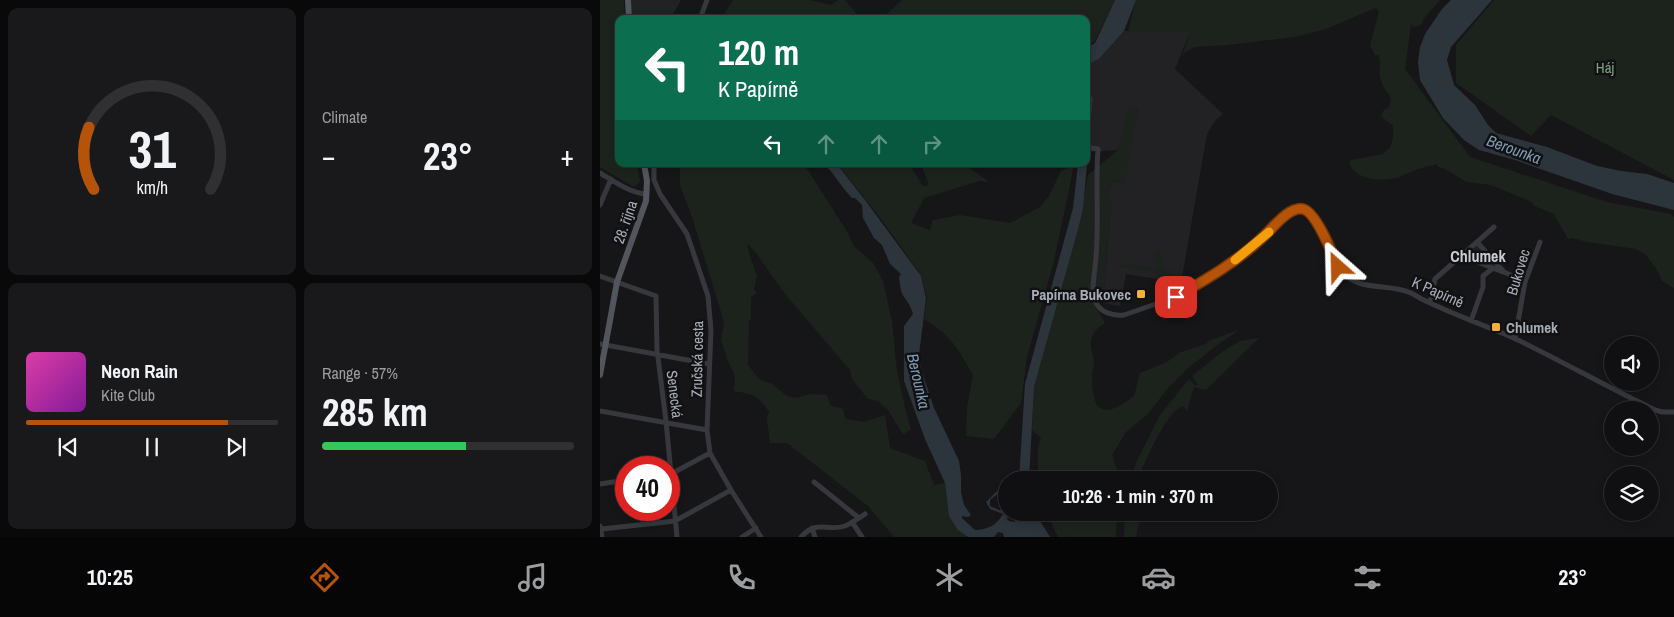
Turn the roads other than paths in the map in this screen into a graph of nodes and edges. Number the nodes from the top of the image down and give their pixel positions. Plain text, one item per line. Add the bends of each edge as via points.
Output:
1 (628, 0) edge
2 (708, 0) edge
3 (629, 15) edge
4 (702, 15) edge
5 (1090, 147) edge
6 (645, 167) edge
7 (653, 167) edge
8 (600, 173) edge
9 (610, 180) junction
10 (650, 181) junction
11 (647, 194) junction
12 (600, 205) edge
13 (1494, 227) dead end
14 (1477, 242) junction
15 (1540, 242) dead end
16 (1462, 256) junction
17 (1492, 269) junction
18 (1504, 272) junction
19 (600, 276) edge
20 (617, 282) junction
21 (1525, 282) junction
22 (1430, 303) junction
23 (1472, 321) junction
24 (1515, 339) junction
25 (602, 345) edge
26 (657, 356) junction
27 (709, 364) junction
28 (600, 375) edge
29 (600, 411) edge
30 (1674, 412) edge
31 (666, 421) junction
32 (707, 430) junction
33 (710, 453) junction
34 (669, 456) edge
35 (680, 470) edge
36 (615, 482) edge
37 (814, 482) dead end
38 (600, 484) edge
39 (731, 490) junction
40 (865, 514) dead end
41 (680, 517) edge
42 (859, 518) junction
43 (666, 521) edge
44 (675, 521) edge
45 (852, 522) junction
46 (601, 528) edge
47 (756, 528) junction
48 (812, 528) junction
49 (602, 537) edge
50 (677, 537) edge
51 (742, 537) edge
52 (762, 537) edge
53 (801, 537) edge
54 (815, 537) edge
55 (862, 537) edge

1 - 3 main road
2 - 4 street
5 - 22 street, K Papírně via 1098,149 1098,222 1093,291 1098,307 1106,313 1124,316 1176,297 1221,271 1253,247 1290,212 1300,209 1310,213 1338,267 1349,278 1360,284 1399,288
6 - 10 main road, 28. října
7 - 10 street, Zručská cesta
8 - 9 street
9 - 11 street via 632,191
9 - 12 street
10 - 11 main road, 28. října
10 - 27 street, Zručská cesta via 687,234 705,284 710,312
11 - 20 main road, 28. října
13 - 14 street
14 - 16 street
14 - 18 street
15 - 21 street, Bukovec
16 - 17 street
16 - 22 street via 1435,279
17 - 18 street
17 - 23 street via 1483,276 1483,287
18 - 21 street
19 - 20 street
20 - 25 main road, 28. října
20 - 26 street, Senecká via 656,296
21 - 24 street, Bukovec
22 - 23 street, K Papírně
23 - 24 street, K Papírně
24 - 30 street, K Papírně via 1655,410
25 - 26 street
25 - 28 main road, 28. října
26 - 27 street
26 - 31 street, Senecká
27 - 32 street, Zručská cesta
29 - 31 street
31 - 32 street
31 - 34 street, Senecká
32 - 33 street, Zručská cesta
33 - 35 street
33 - 39 street, Zručská cesta
36 - 38 street
37 - 42 street
39 - 41 street
39 - 47 street, Zručská cesta
40 - 42 street
42 - 45 street
43 - 46 street
44 - 50 street, Senecká
45 - 48 street via 844,526
45 - 55 street
46 - 49 street
47 - 51 street
47 - 52 street, Zručská cesta
48 - 53 street
48 - 54 street

